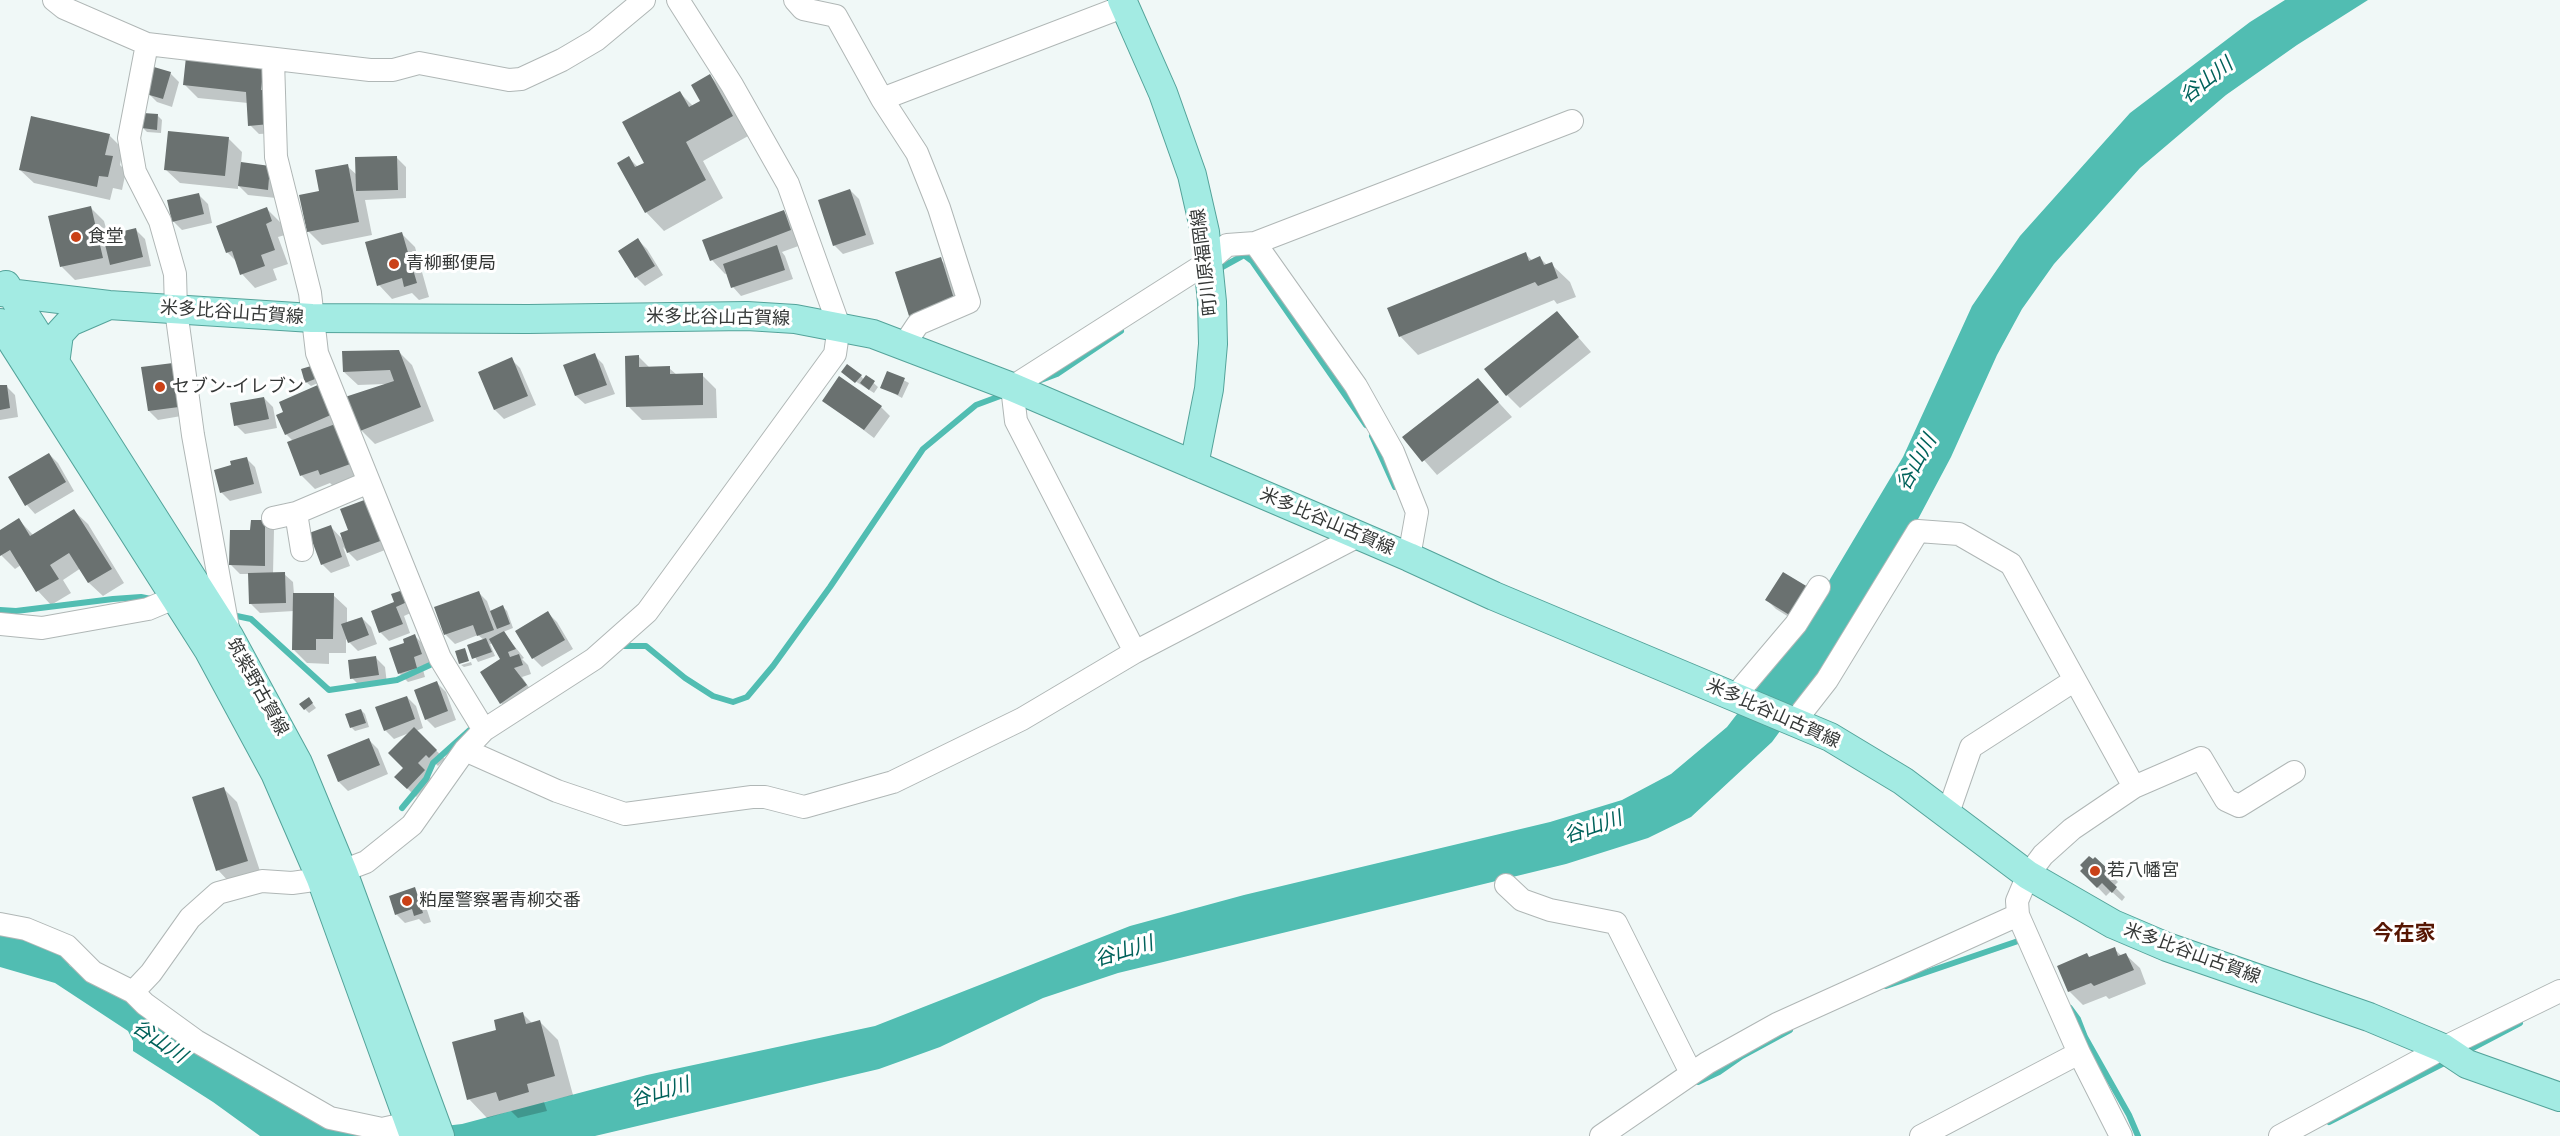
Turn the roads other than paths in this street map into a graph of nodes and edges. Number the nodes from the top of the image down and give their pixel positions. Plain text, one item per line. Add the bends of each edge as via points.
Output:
1 (54, 0) edge
2 (644, 0) edge
3 (678, 0) edge
4 (795, 0) edge
5 (1124, 3) edge
6 (147, 44) junction
7 (273, 60) junction
8 (882, 99) junction
9 (1572, 121) dead end
10 (1255, 243) junction
11 (1208, 262) junction
12 (4, 287) edge
13 (109, 305) junction
14 (176, 310) junction
15 (312, 318) junction
16 (0, 323) edge
17 (839, 326) junction
18 (904, 345) junction
19 (55, 364) junction
20 (1012, 387) junction
21 (1194, 465) junction
22 (369, 482) junction
23 (296, 513) junction
24 (273, 518) dead end
25 (1358, 536) junction
26 (302, 550) dead end
27 (1409, 557) junction
28 (1819, 587) dead end
29 (174, 598) junction
30 (0, 624) edge
31 (229, 636) junction
32 (1135, 652) junction
33 (2075, 680) junction
34 (1735, 696) junction
35 (1793, 721) junction
36 (484, 730) junction
37 (465, 750) junction
38 (2294, 772) dead end
39 (2134, 787) junction
40 (1948, 813) junction
41 (332, 875) junction
42 (2028, 875) junction
43 (1506, 885) dead end
44 (2018, 915) junction
45 (0, 924) edge
46 (2560, 991) edge
47 (133, 992) junction
48 (2443, 1048) junction
49 (2079, 1053) junction
50 (1691, 1073) junction
51 (2560, 1097) edge
52 (422, 1130) edge
53 (1601, 1136) edge
54 (1921, 1136) edge
55 (2121, 1136) edge
56 (2280, 1136) edge

1 - 6 street
2 - 7 street via 596,40 521,80 419,63 393,70 370,70
3 - 17 street via 788,183
4 - 8 street via 803,9 836,16
5 - 8 street
5 - 11 main road, 町川原福岡線 via 1163,93 1192,175
6 - 7 street
6 - 14 street via 129,138 135,172 160,221 175,274
7 - 15 street via 276,157 310,293
8 - 18 street via 917,153 969,302 918,324
9 - 10 street
10 - 11 street via 1227,245
10 - 27 street via 1356,386 1393,452 1417,512
11 - 20 street
11 - 21 main road, 町川原福岡線 via 1213,344
12 - 13 main road, 米多比谷山古賀線
12 - 19 main road, 筑紫野古賀線
13 - 14 main road, 米多比谷山古賀線
13 - 19 main road via 70,322 59,334
14 - 15 main road, 米多比谷山古賀線
14 - 31 street via 193,435
15 - 17 main road, 米多比谷山古賀線 via 747,315
15 - 22 street via 317,353
16 - 29 main road, 筑紫野古賀線
17 - 18 main road, 米多比谷山古賀線
17 - 36 street via 835,354 647,612 594,659
18 - 20 main road, 米多比谷山古賀線
19 - 31 main road, 筑紫野古賀線
20 - 21 main road, 米多比谷山古賀線
20 - 32 street via 1016,421
21 - 25 main road, 米多比谷山古賀線
22 - 23 street
22 - 36 street via 440,658
23 - 24 street
23 - 26 street
25 - 27 main road, 米多比谷山古賀線
25 - 32 street
27 - 34 main road, 米多比谷山古賀線
28 - 34 street via 1796,624
29 - 30 street via 148,609 42,628
29 - 41 main road, 筑紫野古賀線 via 241,707
31 - 41 main road, 筑紫野古賀線 via 298,763
32 - 37 street via 1022,719 893,782 804,807 765,797 625,814 557,791
33 - 35 street via 2012,564 1959,534 1918,531 1827,680
33 - 39 street
33 - 40 street via 1971,747
34 - 35 main road, 米多比谷山古賀線
35 - 40 main road, 米多比谷山古賀線 via 1849,748
36 - 37 street
37 - 41 street via 411,825 366,862
38 - 39 street via 2238,806 2226,800 2201,758
39 - 42 street via 2072,829
40 - 42 main road, 米多比谷山古賀線
41 - 47 street via 292,883 262,880 218,893 190,918
41 - 52 main road, 筑紫野古賀線
42 - 44 street via 2017,901
42 - 48 main road, 米多比谷山古賀線 via 2113,924 2167,947 2369,1017
43 - 50 street via 1522,900 1540,907 1616,923
44 - 49 street
44 - 50 street via 1777,1024
45 - 47 street via 26,929 67,946 93,972
46 - 48 street
47 - 52 street via 196,1041 330,1118 382,1129
48 - 51 main road, 米多比谷山古賀線 via 2468,1064
48 - 56 street
49 - 54 street
49 - 55 street
50 - 53 street

